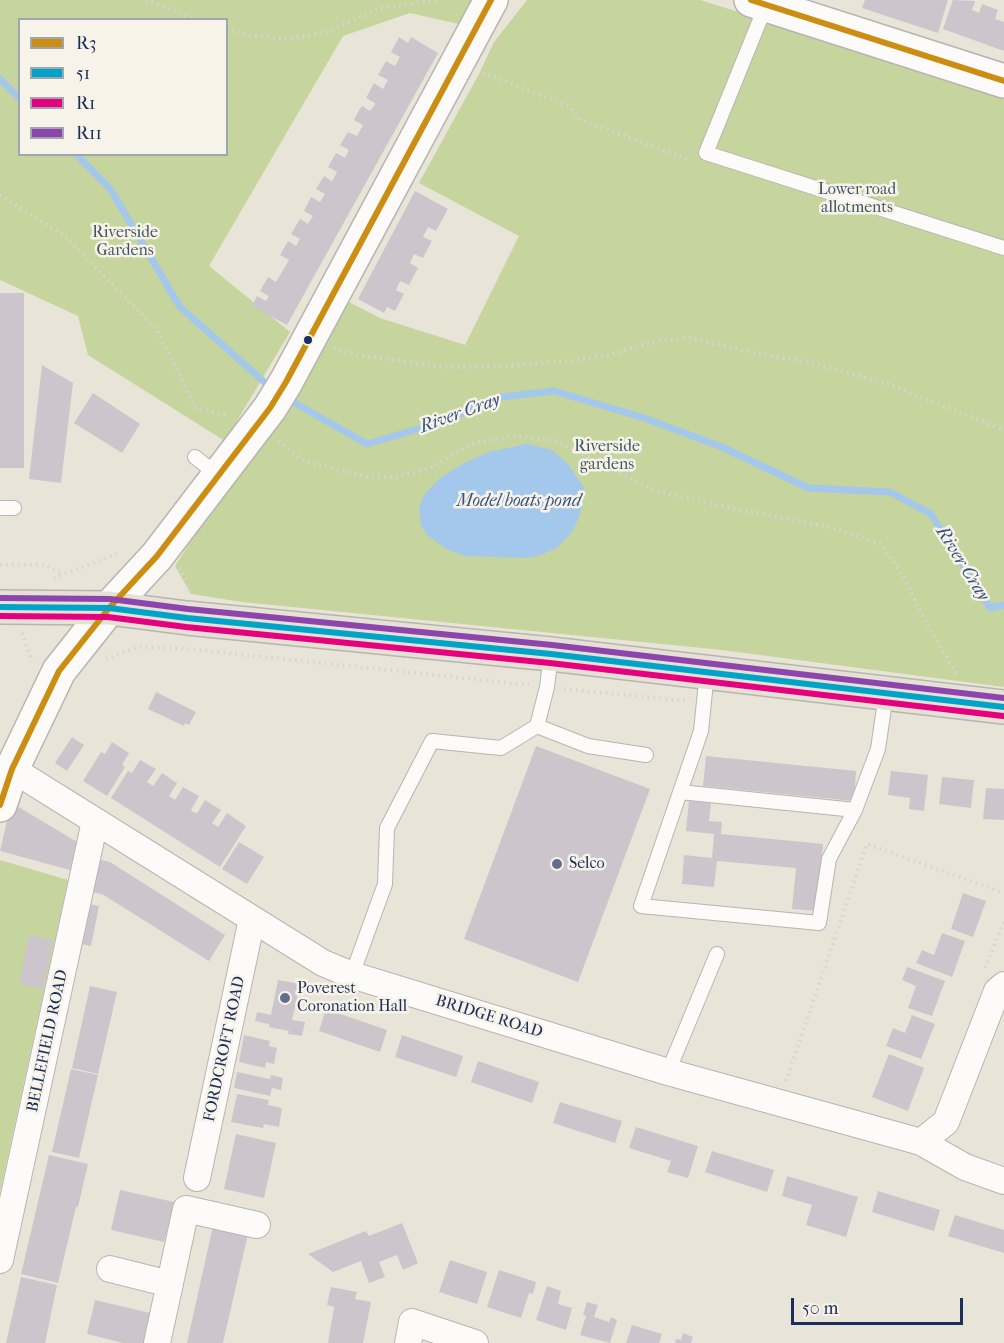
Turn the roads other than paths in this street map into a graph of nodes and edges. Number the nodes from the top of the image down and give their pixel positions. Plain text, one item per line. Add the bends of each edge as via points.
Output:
1 (491, 0) edge
2 (759, 2) edge
3 (1004, 81) edge
4 (1004, 248) edge
5 (0, 508) edge
6 (14, 508) dead end
7 (0, 607) edge
8 (109, 608) junction
9 (551, 654) junction
10 (705, 687) junction
11 (886, 694) junction
12 (1004, 707) edge
13 (537, 726) junction
14 (645, 755) dead end
15 (12, 769) junction
16 (680, 792) junction
17 (0, 805) edge
18 (855, 810) junction
19 (95, 821) junction
20 (252, 919) junction
21 (717, 954) dead end
22 (352, 975) junction
23 (1000, 988) edge
24 (668, 1072) junction
25 (921, 1142) junction
26 (197, 1178) dead end
27 (1004, 1181) edge
28 (257, 1225) dead end
29 (0, 1260) edge
30 (110, 1269) dead end
31 (170, 1284) junction
32 (157, 1343) edge
33 (408, 1343) edge
34 (475, 1343) edge

1 - 8 street via 271,405 207,467 157,556
2 - 3 street
2 - 4 lane via 706,153
5 - 6 lane
7 - 8 main road
8 - 9 main road
8 - 15 street via 59,671
9 - 10 main road
9 - 13 lane
10 - 11 main road
10 - 16 lane via 701,731
11 - 12 main road
11 - 18 lane via 878,749
13 - 14 lane via 588,746
13 - 22 lane via 501,748 432,741 387,828 385,884
15 - 17 street
15 - 19 street, BRIDGE ROAD
16 - 18 lane
16 - 18 lane via 641,906 819,923 829,859
19 - 20 street, BRIDGE ROAD
19 - 29 street, BELLEFIELD ROAD
20 - 22 street, BRIDGE ROAD via 323,963
20 - 26 street, FORDCROFT ROAD
21 - 24 lane
22 - 24 street, BRIDGE ROAD
23 - 25 street via 946,1122
24 - 25 street, BRIDGE ROAD
25 - 27 street, BRIDGE ROAD via 965,1167
28 - 31 street via 186,1209
30 - 31 street
31 - 32 street
33 - 34 street via 412,1322

